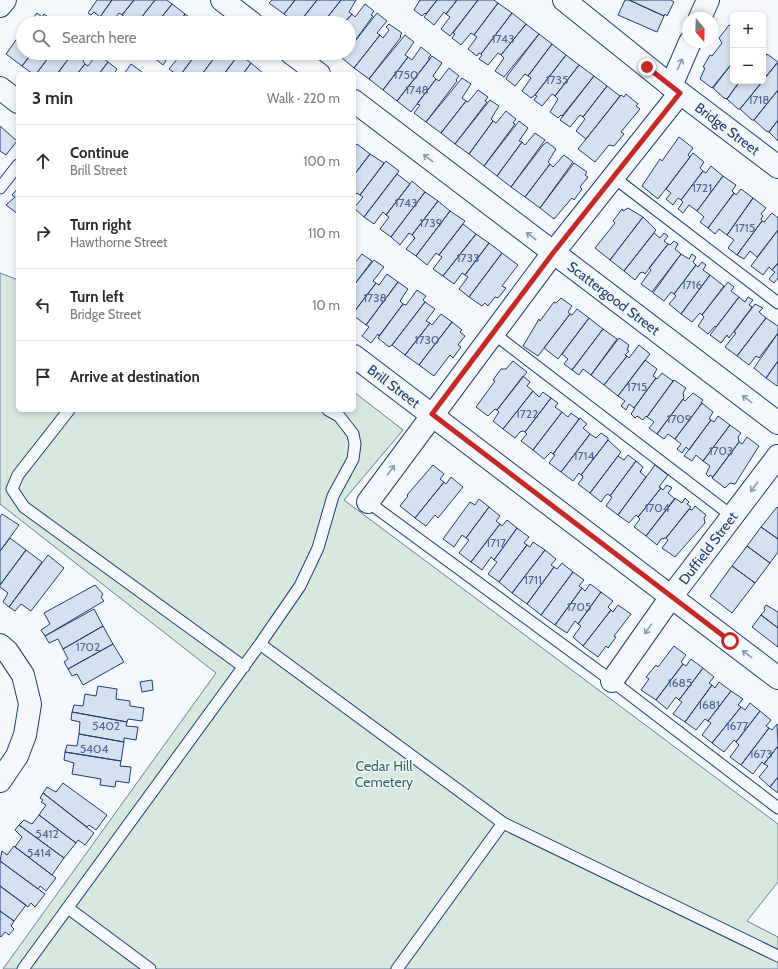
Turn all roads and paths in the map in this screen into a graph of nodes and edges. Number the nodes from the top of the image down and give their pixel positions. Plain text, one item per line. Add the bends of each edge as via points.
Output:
1 (4, 0) edge
2 (222, 0) edge
3 (564, 0) edge
4 (708, 0) edge
5 (0, 6) edge
6 (703, 12) edge
7 (243, 16) edge
8 (688, 48) edge
9 (300, 60) edge
10 (316, 72) edge
11 (0, 88) edge
12 (675, 89) junction
13 (16, 100) edge
14 (356, 103) edge
15 (778, 167) edge
16 (16, 168) edge
17 (612, 176) junction
18 (0, 188) edge
19 (553, 253) junction
20 (778, 302) edge
21 (493, 333) junction
22 (356, 357) edge
23 (67, 412) edge
24 (332, 412) edge
25 (432, 414) junction
26 (778, 423) edge
27 (778, 456) edge
28 (368, 502) joint
29 (732, 516) junction
30 (671, 597) junction
31 (260, 644) junction
32 (0, 645) edge
33 (244, 667) junction
34 (778, 678) edge
35 (612, 681) junction
36 (0, 781) edge
37 (778, 808) edge
38 (503, 823) junction
39 (68, 908) junction
40 (778, 956) edge
41 (23, 969) edge
42 (150, 969) edge
43 (397, 969) edge

1 - 5 street
2 - 7 street
3 - 12 street, Bridge Street
4 - 6 street
12 -> 8 street
9 - 10 street
11 - 13 street
12 - 15 street, Bridge Street
12 - 17 street
19 -> 14 street, Scattergood Street
16 - 18 lane
17 - 19 street
17 - 20 lane
19 - 21 street
26 -> 19 street, Scattergood Street
21 - 25 street
21 - 29 lane
22 - 25 street, Brill Street
23 - 33 lane via 18,475 12,489 24,508
24 - 31 lane via 339,416 353,434 353,459 333,496 318,548 300,586
28 -> 25 street
25 - 30 street, Brill Street
27 -> 29 street, Duffield Street
28 - 35 lane
29 - 30 street, Duffield Street
34 -> 30 street, Brill Street
30 -> 35 street, Duffield Street
31 - 33 lane
31 - 38 lane
32 - 36 street via 23,675 30,704 25,735 17,756
33 - 39 lane
35 - 37 lane
38 - 40 lane
38 - 43 lane
39 - 41 lane
39 - 42 lane

